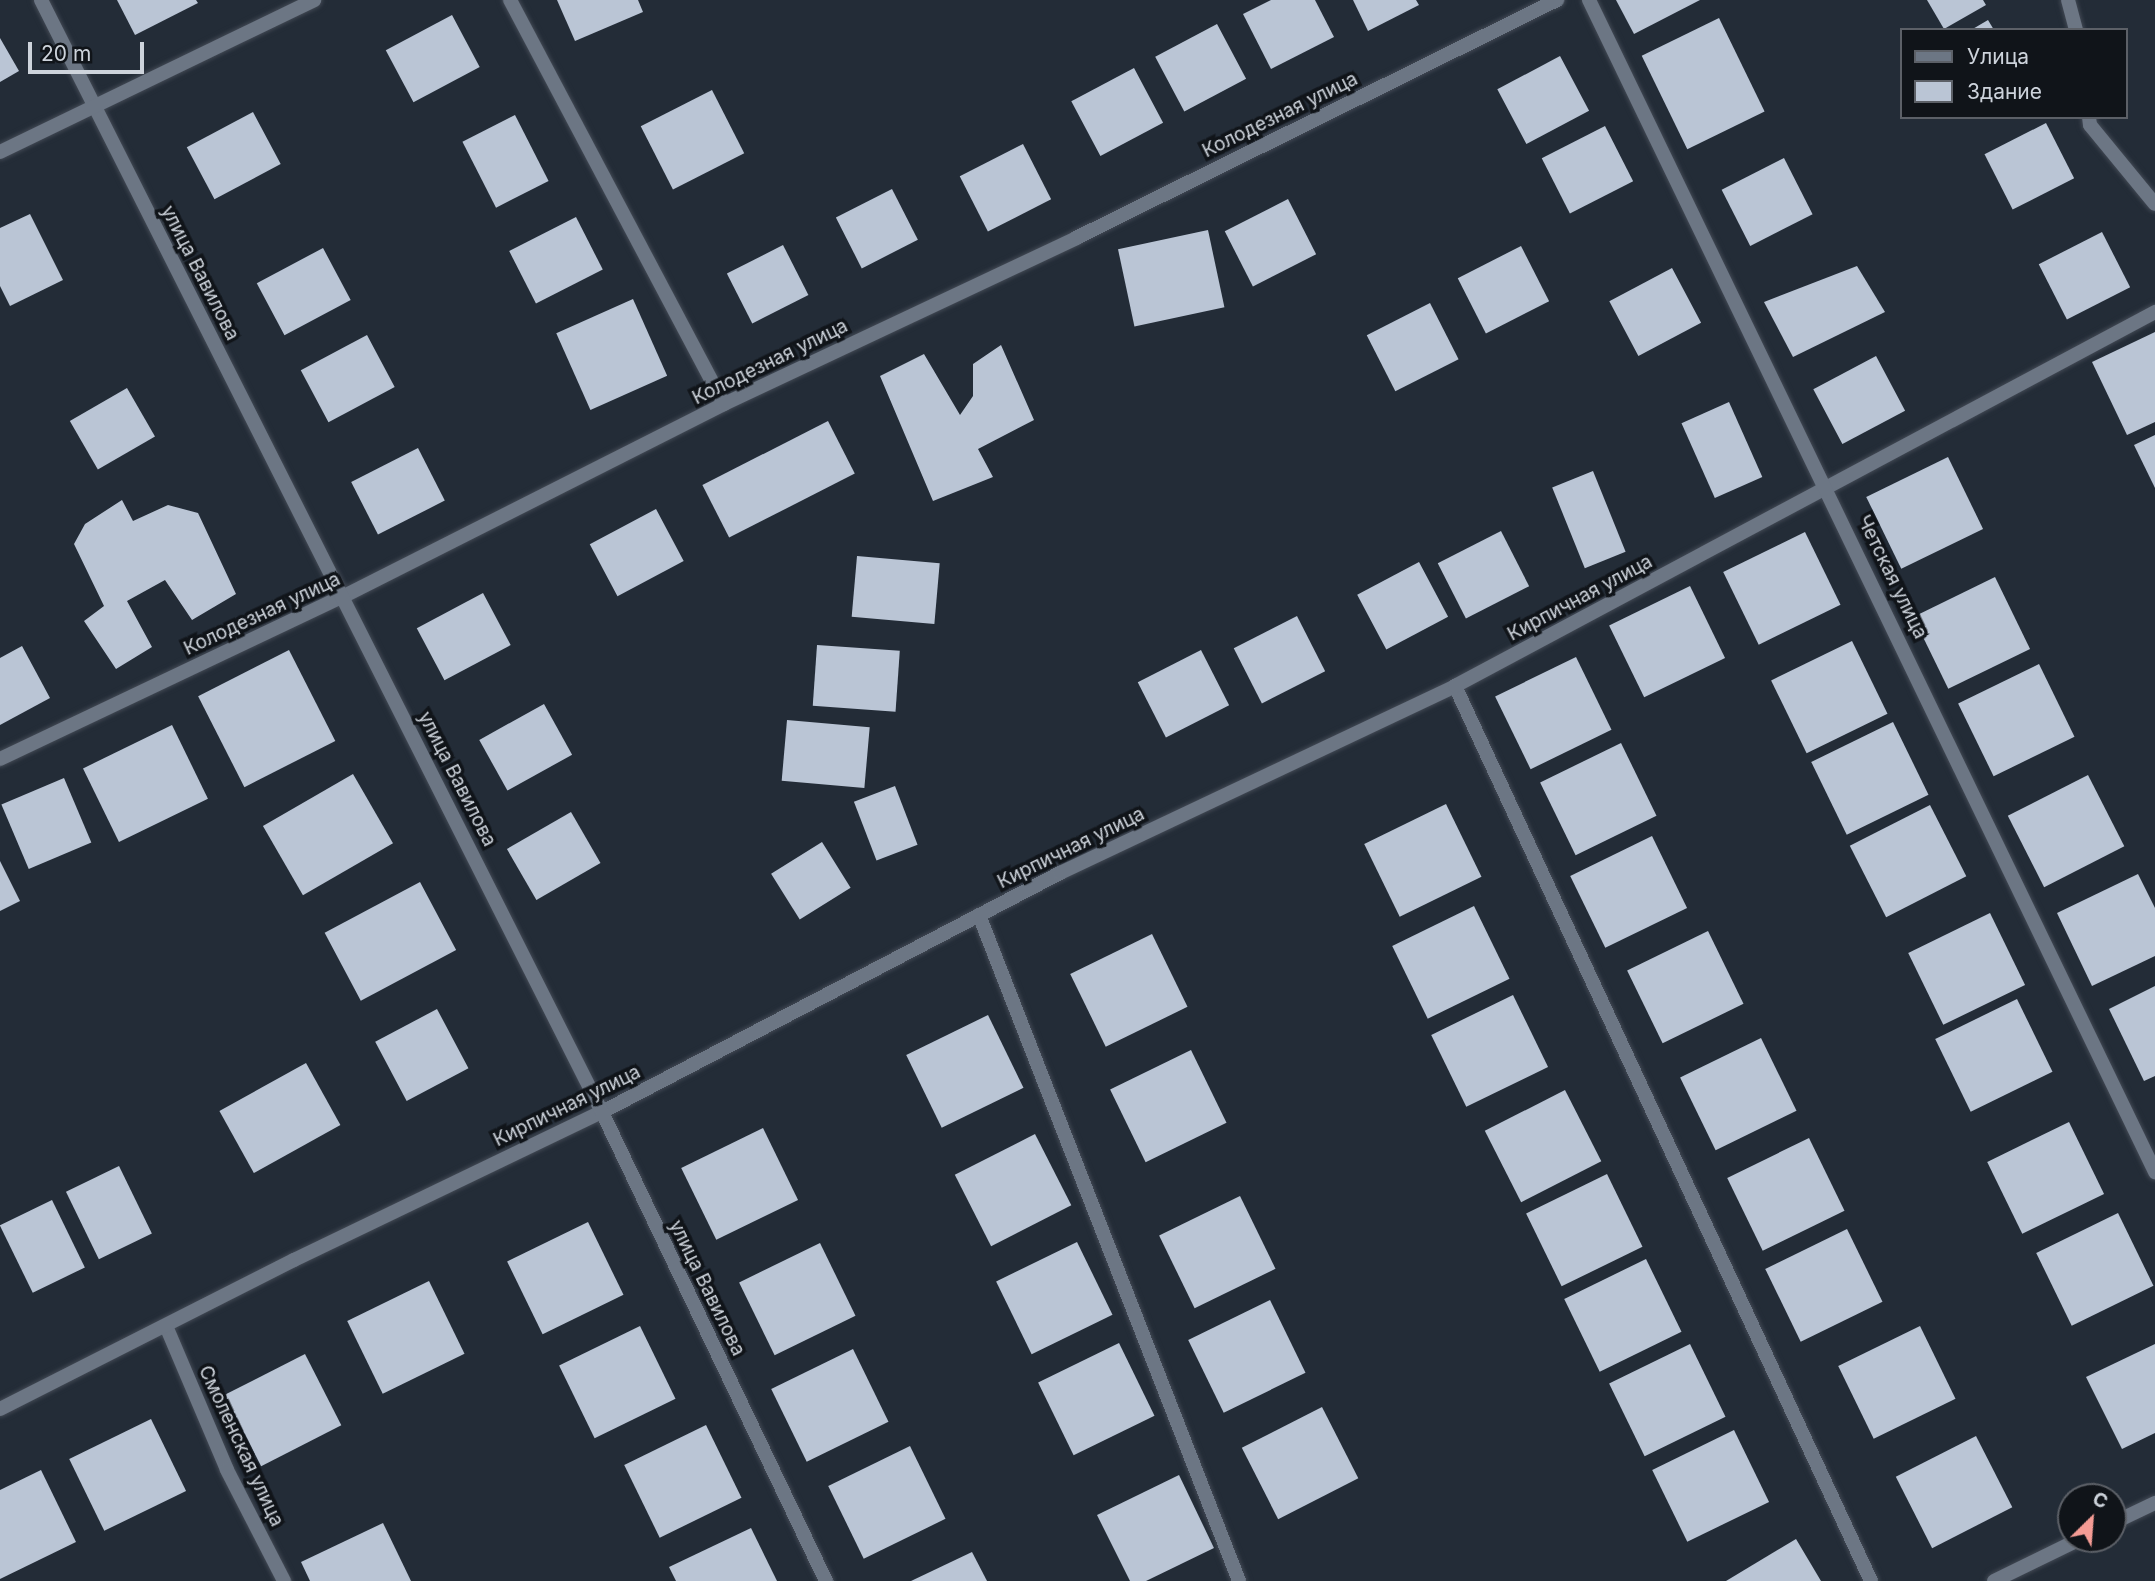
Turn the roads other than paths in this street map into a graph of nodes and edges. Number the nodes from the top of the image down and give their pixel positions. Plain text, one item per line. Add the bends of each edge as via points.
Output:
1 (41, 0) edge
2 (314, 0) edge
3 (510, 0) edge
4 (1557, 0) edge
5 (1589, 0) edge
6 (2068, 0) edge
7 (2075, 28) edge
8 (92, 106) junction
9 (2088, 119) edge
10 (0, 152) edge
11 (2155, 204) edge
12 (2155, 312) edge
13 (724, 404) junction
14 (1829, 489) junction
15 (344, 596) junction
16 (1455, 686) junction
17 (0, 759) edge
18 (979, 915) junction
19 (602, 1112) junction
20 (2155, 1172) edge
21 (166, 1326) junction
22 (0, 1409) edge
23 (2155, 1503) edge
24 (2127, 1516) edge
25 (2057, 1550) edge
26 (284, 1581) edge
27 (826, 1581) edge
28 (1239, 1581) edge
29 (1871, 1581) edge
30 (1994, 1581) edge

1 - 8 street, улица Вавилова
2 - 8 street
3 - 13 street
4 - 13 street, Колодезная улица via 1089,232
5 - 14 street, Четская улица
6 - 7 street
8 - 10 street
8 - 15 street, улица Вавилова
9 - 11 street
12 - 14 street, Кирпичная улица
13 - 15 street, Колодезная улица
14 - 16 street, Кирпичная улица
14 - 20 street, Четская улица
15 - 17 street, Колодезная улица
15 - 19 street, улица Вавилова
16 - 18 street, Кирпичная улица
16 - 29 street
18 - 19 street, Кирпичная улица
18 - 28 street
19 - 21 street, Кирпичная улица
19 - 27 street, улица Вавилова
21 - 22 street, Кирпичная улица
21 - 26 street, Смоленская улица via 227,1470
23 - 24 street
25 - 30 street

